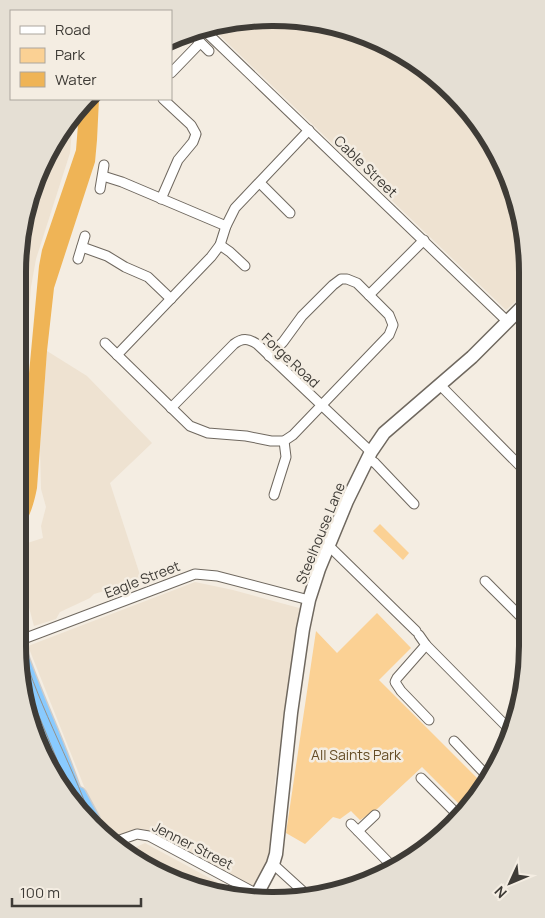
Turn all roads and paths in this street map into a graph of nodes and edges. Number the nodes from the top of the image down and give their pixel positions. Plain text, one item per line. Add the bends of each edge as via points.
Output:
1 (209, 35) edge
2 (196, 38) edge
3 (200, 43) junction
4 (209, 51) dead end
5 (172, 72) edge
6 (164, 100) edge
7 (309, 130) junction
8 (104, 165) dead end
9 (103, 176) junction
10 (260, 183) junction
11 (100, 189) dead end
12 (161, 199) junction
13 (290, 213) dead end
14 (226, 226) junction
15 (85, 236) dead end
16 (424, 240) junction
17 (220, 245) junction
18 (82, 247) junction
19 (78, 259) dead end
20 (245, 266) dead end
21 (369, 295) junction
22 (171, 299) junction
23 (519, 313) edge
24 (508, 322) junction
25 (105, 343) dead end
26 (117, 355) junction
27 (269, 356) junction
28 (440, 385) junction
29 (321, 406) junction
30 (171, 408) junction
31 (284, 441) junction
32 (369, 455) junction
33 (519, 465) edge
34 (274, 495) dead end
35 (414, 504) dead end
36 (328, 545) junction
37 (485, 581) dead end
38 (309, 600) junction
39 (519, 615) edge
40 (26, 638) edge
41 (426, 645) junction
42 (28, 679) edge
43 (429, 720) dead end
44 (506, 726) edge
45 (454, 741) dead end
46 (484, 772) edge
47 (69, 777) junction
48 (421, 778) dead end
49 (72, 788) edge
50 (81, 801) edge
51 (455, 812) edge
52 (374, 814) dead end
53 (351, 824) dead end
54 (358, 832) junction
55 (121, 840) edge
56 (389, 862) edge
57 (273, 864) junction
58 (246, 890) edge
59 (302, 890) edge
60 (259, 891) edge

1 - 7 street, Cable Street
2 - 3 street
3 - 4 street
3 - 5 street
6 - 12 street via 196,134 178,160
7 - 10 street
7 - 16 street, Cable Street
8 - 9 street
9 - 11 street
9 - 12 street
10 - 13 street
10 - 14 street via 235,208
12 - 14 street
14 - 17 street
15 - 18 street
16 - 21 street
16 - 24 street, Cable Street
17 - 20 street
17 - 22 street
18 - 19 street
18 - 22 street via 148,277
21 - 27 street via 353,280 337,281
21 - 29 street via 389,314 392,330
22 - 26 street
23 - 24 street, Steelhouse Lane
24 - 28 street, Steelhouse Lane
25 - 26 street
26 - 30 street
27 - 29 street, Forge Road
27 - 30 street, Forge Road via 252,341 239,341
28 - 32 street, Steelhouse Lane via 384,434
28 - 33 street
29 - 31 street
29 - 32 street, Forge Road
30 - 31 street via 190,426 204,432
31 - 34 street via 286,457
32 - 35 street, Forge Road
32 - 36 street, Steelhouse Lane
36 - 38 street, Steelhouse Lane
36 - 41 street via 418,633
37 - 39 street
38 - 40 street, Eagle Street via 217,576 195,574
38 - 57 street, Steelhouse Lane via 291,713
41 - 43 street via 396,682
41 - 44 street
42 - 47 highway
45 - 46 street
47 - 49 highway
47 - 50 highway
48 - 51 street
52 - 54 street
53 - 54 street
54 - 56 street
55 - 58 street, Jenner Street via 137,834 149,836
57 - 59 street
57 - 60 street, Steelhouse Lane

